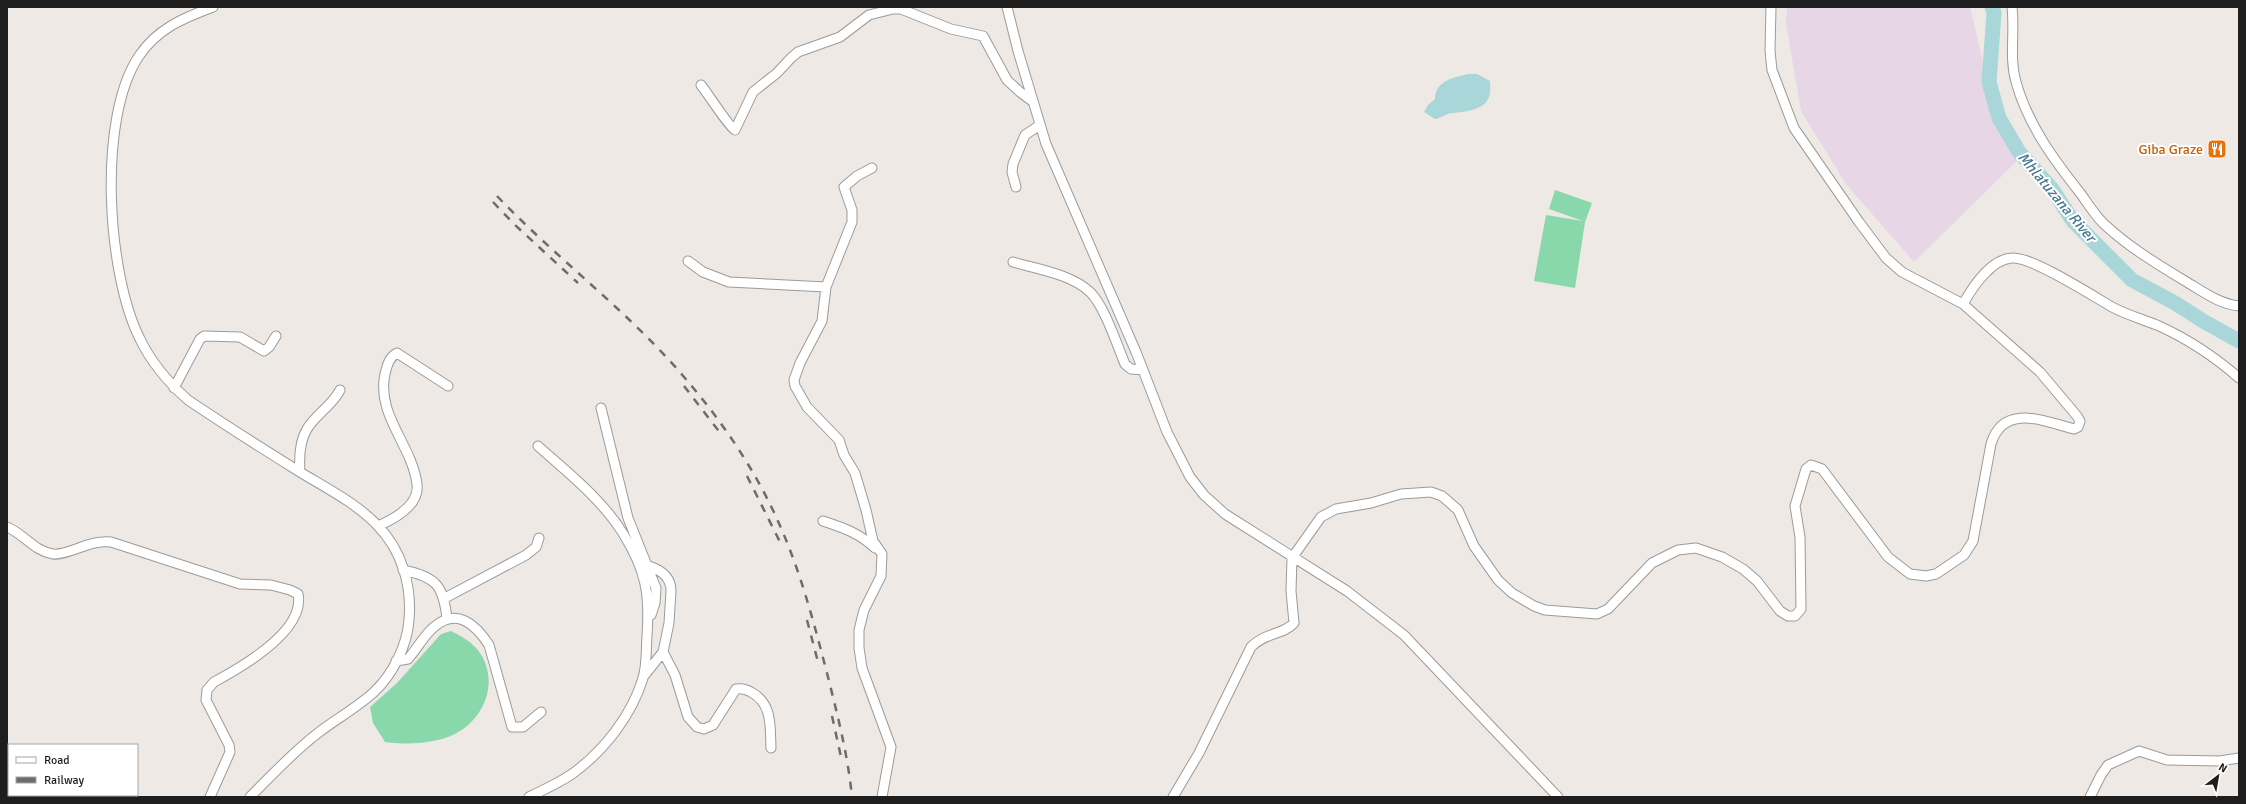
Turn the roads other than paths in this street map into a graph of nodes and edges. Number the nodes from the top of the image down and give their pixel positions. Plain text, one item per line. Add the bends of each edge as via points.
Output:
1 (213, 7) edge
2 (1007, 7) edge
3 (1771, 7) edge
4 (2012, 7) edge
5 (701, 86) dead end
6 (1032, 101) junction
7 (1040, 125) junction
8 (872, 168) dead end
9 (1016, 187) dead end
10 (688, 261) dead end
11 (1013, 262) dead end
12 (826, 287) junction
13 (1962, 304) junction
14 (2239, 306) edge
15 (276, 336) dead end
16 (1142, 370) junction
17 (2239, 378) edge
18 (448, 386) dead end
19 (174, 388) junction
20 (340, 390) dead end
21 (601, 408) dead end
22 (538, 446) dead end
23 (300, 472) junction
24 (824, 521) dead end
25 (378, 526) junction
26 (7, 527) edge
27 (539, 538) dead end
28 (882, 554) junction
29 (1292, 558) junction
30 (649, 566) junction
31 (403, 570) junction
32 (444, 598) junction
33 (447, 618) junction
34 (648, 622) junction
35 (663, 652) junction
36 (396, 661) junction
37 (643, 677) junction
38 (541, 712) dead end
39 (771, 748) dead end
40 (2239, 758) edge
41 (210, 797) edge
42 (250, 797) edge
43 (529, 797) edge
44 (882, 797) edge
45 (1174, 797) edge
46 (1558, 797) edge
47 (2090, 797) edge

1 - 19 street via 180,19 163,30 138,56 119,107 114,149 114,240 119,275 140,340
2 - 6 street
3 - 13 street via 1772,70 1794,128 1886,258 1902,272
4 - 14 street via 2012,57 2016,81 2037,135 2069,180 2103,223 2137,250 2213,298
5 - 6 street via 735,130 753,92 798,52 840,37 869,15 893,9 913,13 951,29 983,36 1007,80
6 - 7 street
7 - 9 street via 1024,136 1013,164 1012,172
7 - 16 street
8 - 12 street via 844,187 852,210 852,222
10 - 12 street via 703,272 729,282
11 - 16 street via 1066,278 1084,287 1102,309 1126,364 1131,369
12 - 28 street via 822,321 800,363 794,380 795,386 807,407 839,440 844,455 855,473 873,541
13 - 17 street via 1976,282 2003,260 2013,257 2051,273 2126,314 2157,325 2206,353
13 - 29 street via 2040,372 2081,424 2074,429 2029,418 2001,424 1991,444 1973,542 1964,556 1936,574 1910,574 1888,557 1822,469 1811,465 1802,476 1795,506 1800,538 1801,609 1794,616 1780,612 1757,580 1743,569 1722,557 1696,548 1678,550 1652,563 1608,609 1597,614 1545,610 1512,593 1498,580 1474,546 1458,510 1446,498 1431,492 1401,494 1326,513 1315,524
15 - 19 street via 270,347 264,351 235,336 204,336
16 - 29 street via 1179,458 1204,495 1225,514
18 - 25 street via 397,354 392,356 387,365 382,386 386,408 417,484 416,494 402,514
19 - 23 street
20 - 23 street via 307,429 299,454
21 - 30 street via 628,518
22 - 34 street via 600,504 624,534 647,586
23 - 25 street via 363,513
24 - 28 street via 856,533
25 - 31 street via 391,543
26 - 41 street via 37,548 55,554 103,541 111,542 240,584 271,585 298,594 300,601 295,615 266,650 214,682 207,690 206,700 229,745 230,752
27 - 32 street via 536,547 526,555
28 - 44 street via 881,576 864,610 859,630 862,668 891,746
29 - 45 street via 1291,591 1294,623 1288,628 1265,636 1251,647 1199,753
29 - 46 street via 1347,591 1404,635
30 - 34 street via 656,595
30 - 35 street via 662,571 671,586 669,623
31 - 32 street via 418,573 430,580 441,589
31 - 36 street via 408,584 408,632
32 - 33 street
33 - 36 street via 433,627 408,659
33 - 38 street via 455,617 469,623 489,645 512,727 523,727
34 - 37 street
35 - 37 street
35 - 39 street via 675,675 688,717 697,727 704,729 712,726 736,689 747,690 762,700 768,710
36 - 42 street via 374,692 317,734
37 - 43 street via 631,706 609,738 572,774
40 - 47 street via 2220,761 2167,760 2139,751 2108,765

